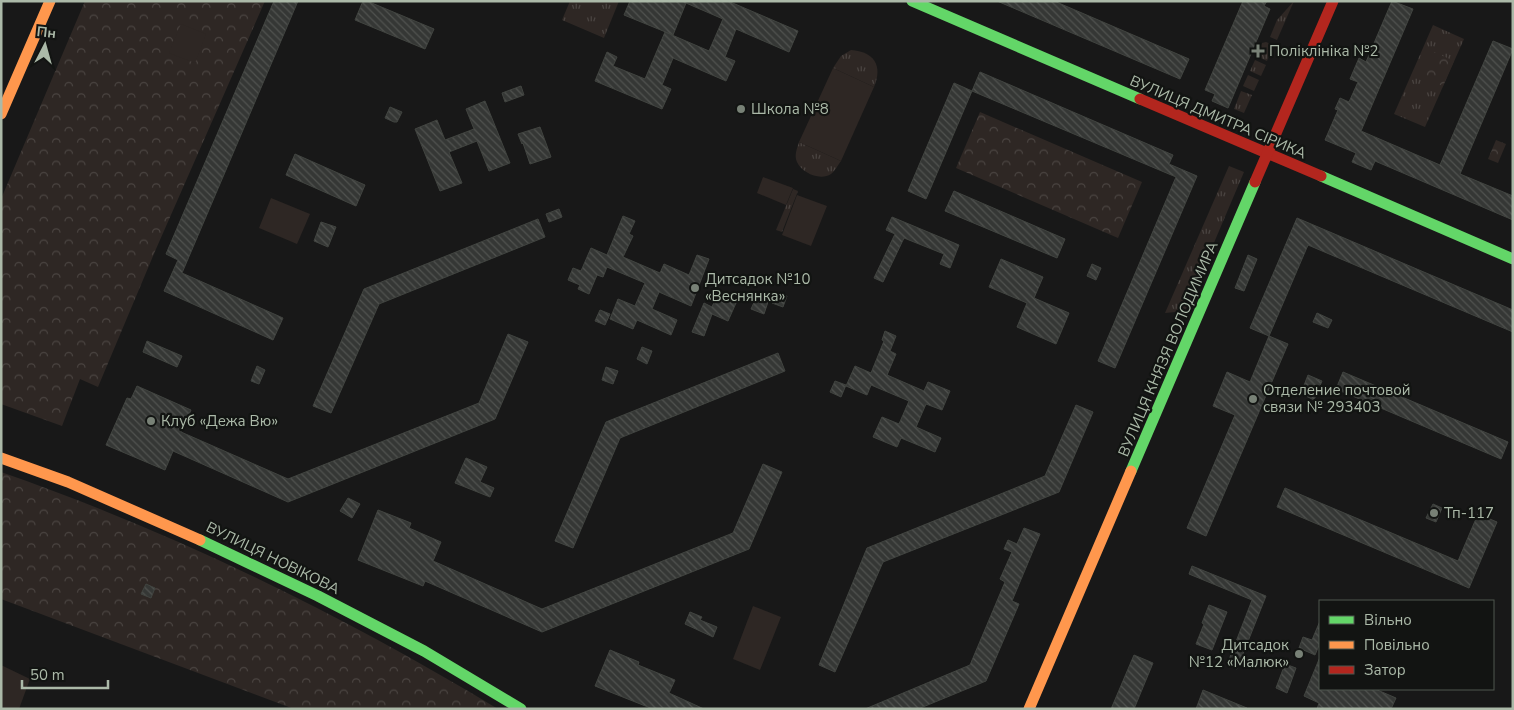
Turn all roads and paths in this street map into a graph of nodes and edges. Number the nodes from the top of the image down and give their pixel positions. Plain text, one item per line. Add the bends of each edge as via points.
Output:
1 (50, 1) edge
2 (912, 1) edge
3 (1333, 1) edge
4 (1, 114) edge
5 (1267, 155) junction
6 (1513, 259) edge
7 (1, 458) edge
8 (521, 709) edge
9 (1029, 709) edge

1 - 4 main road
2 - 5 main road, ВУЛИЦЯ ДМИТРА СІРИКА
3 - 5 main road, ВУЛИЦЯ КНЯЗЯ ВОЛОДИМИРА
5 - 6 main road, ВУЛИЦЯ ДМИТРА СІРИКА
5 - 9 main road, ВУЛИЦЯ КНЯЗЯ ВОЛОДИМИРА
7 - 8 main road, ВУЛИЦЯ НОВІКОВА via 68,482 230,553 424,651

